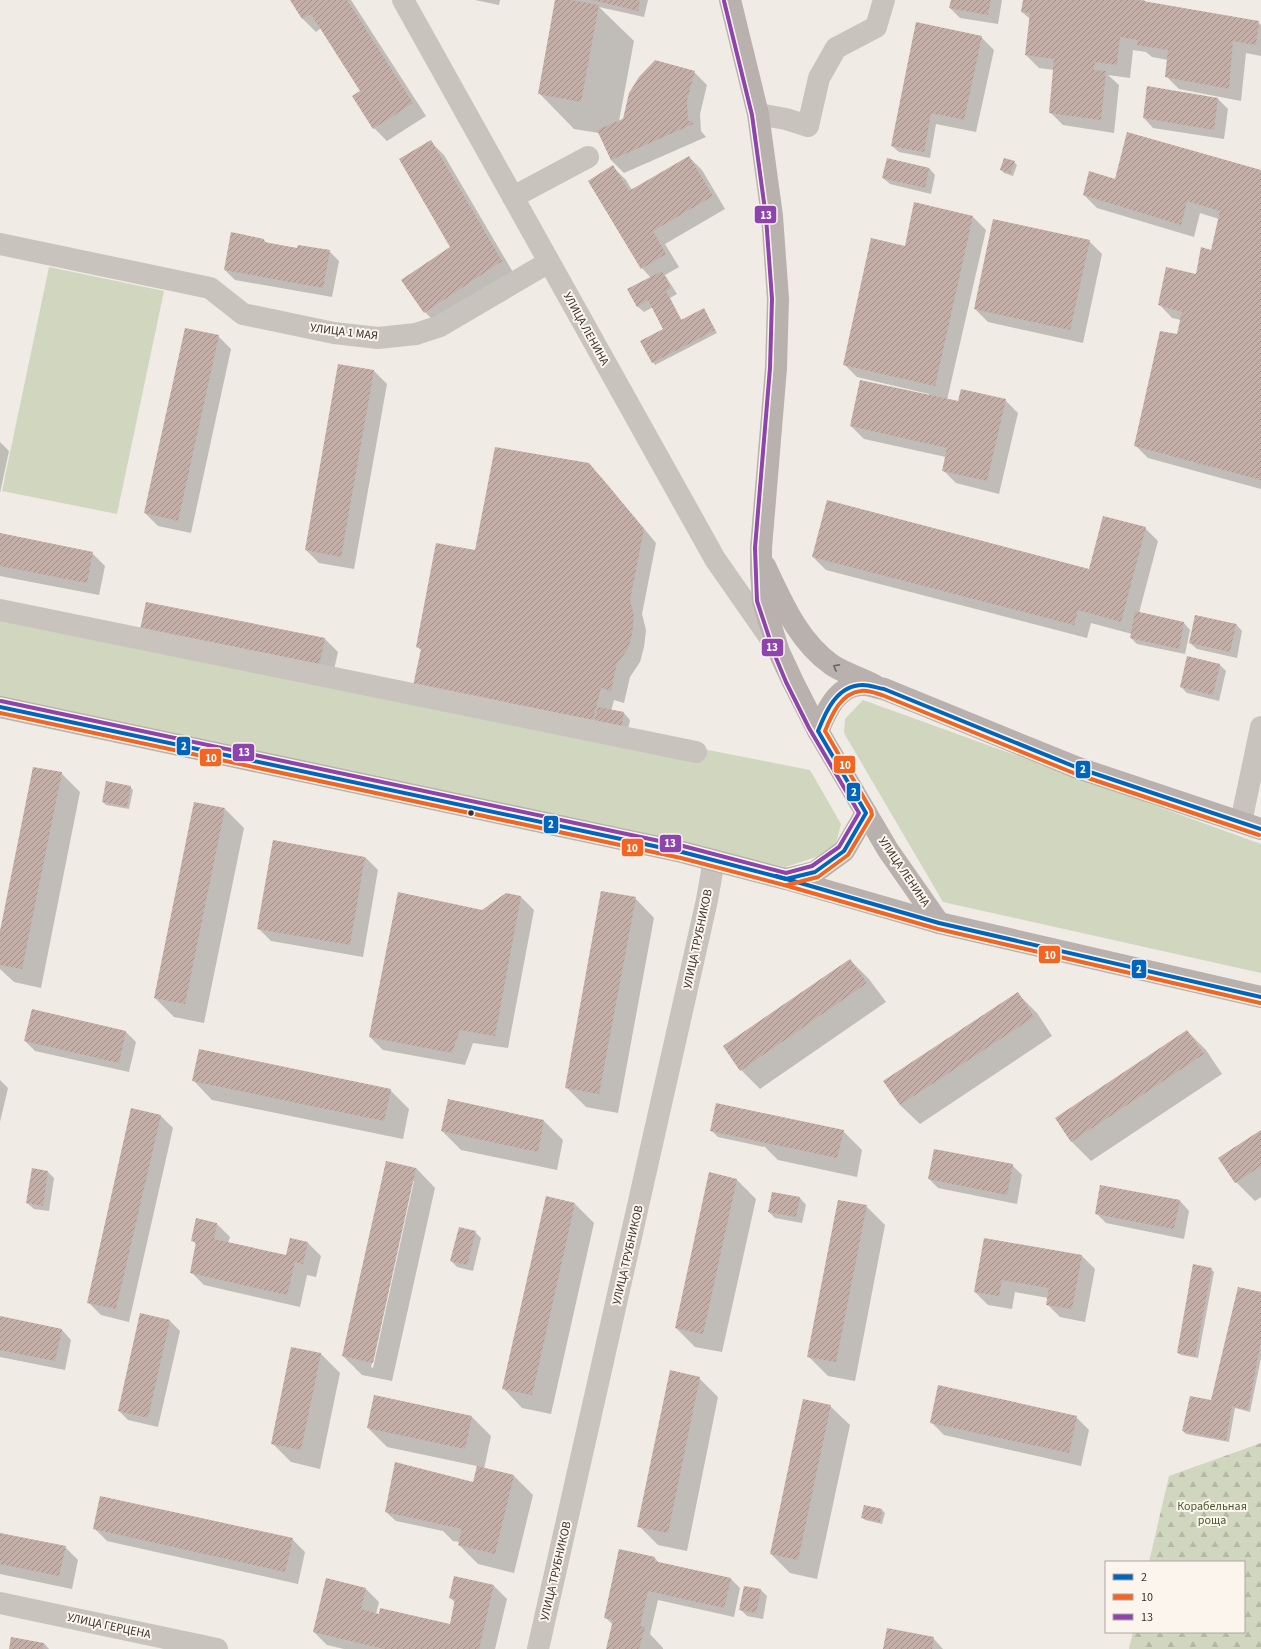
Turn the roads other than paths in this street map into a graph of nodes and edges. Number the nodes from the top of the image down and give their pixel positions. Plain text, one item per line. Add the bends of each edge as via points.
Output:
1 (403, 0) edge
2 (730, 0) edge
3 (884, 0) edge
4 (758, 114) junction
5 (588, 157) dead end
6 (513, 197) junction
7 (0, 244) edge
8 (549, 262) junction
9 (761, 556) junction
10 (0, 610) edge
11 (779, 652) junction
12 (884, 689) junction
13 (0, 707) edge
14 (1261, 727) edge
15 (818, 731) junction
16 (696, 752) dead end
17 (866, 813) junction
18 (1241, 822) junction
19 (1261, 829) edge
20 (714, 860) junction
21 (786, 879) junction
22 (939, 923) junction
23 (1261, 997) edge
24 (0, 1603) edge
25 (217, 1649) edge
26 (538, 1649) edge

1 - 6 street, УЛИЦА ЛЕНИНА
2 - 4 main road, УЛИЦА ЛЕНИНА
3 - 4 street via 876,27 836,48 819,78 808,126
4 - 9 main road, УЛИЦА ЛЕНИНА via 772,216 778,299 776,368
5 - 6 street
6 - 8 street, УЛИЦА ЛЕНИНА
7 - 8 street, УЛИЦА 1 МАЯ via 210,288 243,314 334,333 378,338 416,334 440,326
8 - 11 street, УЛИЦА ЛЕНИНА via 715,560
9 - 11 main road, УЛИЦА ЛЕНИНА via 763,601
12 -> 9 main road, УЛИЦА ЛЕНИНА via 832,665 817,651 797,629
10 - 16 street
11 - 15 main road, УЛИЦА ЛЕНИНА
12 - 15 main road via 860,685 846,689 836,697
12 - 18 main road via 1078,768
13 - 20 main road
14 - 18 street
15 - 17 main road, УЛИЦА ЛЕНИНА
17 - 21 main road via 844,851 815,872
17 - 22 main road, УЛИЦА ЛЕНИНА via 888,850
18 - 19 main road
20 - 21 main road
20 - 26 street, УЛИЦА ТРУБНИКОВ via 708,900
21 - 22 main road
22 - 23 main road
24 - 25 street, УЛИЦА ГЕРЦЕНА

